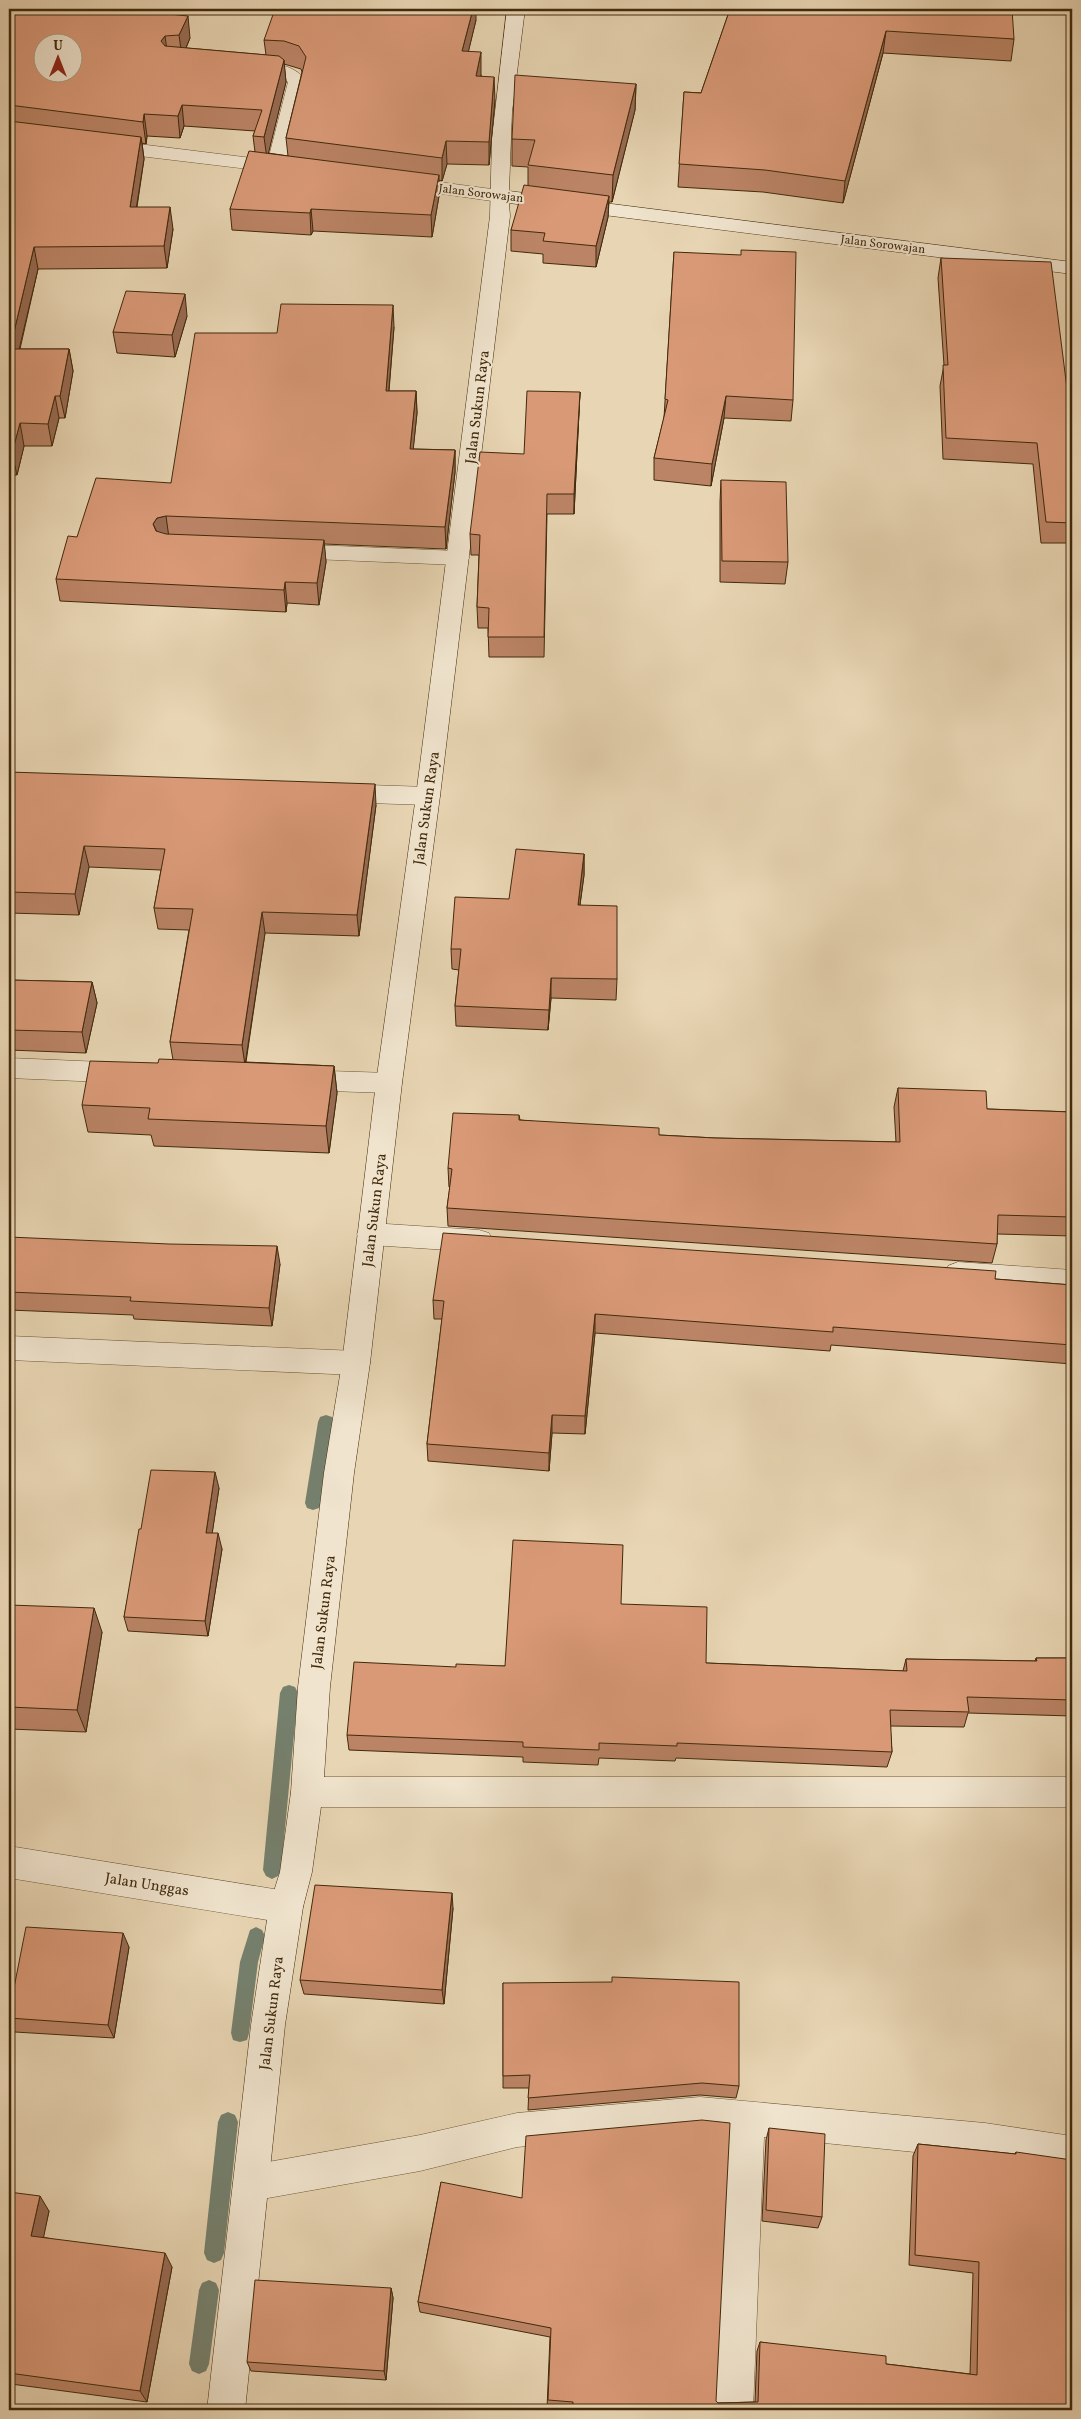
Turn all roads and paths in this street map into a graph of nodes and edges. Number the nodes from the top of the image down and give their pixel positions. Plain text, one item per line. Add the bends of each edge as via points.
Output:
1 (516, 9) edge
2 (230, 67) edge
3 (88, 144) edge
4 (276, 166) junction
5 (305, 170) edge
6 (382, 180) edge
7 (499, 196) junction
8 (1072, 268) edge
9 (269, 551) edge
10 (458, 558) junction
11 (318, 793) edge
12 (428, 796) junction
13 (9, 1068) edge
14 (145, 1074) edge
15 (272, 1079) edge
16 (389, 1083) junction
17 (371, 1234) junction
18 (507, 1242) edge
19 (933, 1272) edge
20 (1072, 1282) edge
21 (9, 1348) edge
22 (356, 1364) junction
23 (307, 1792) junction
24 (1072, 1792) edge
25 (9, 1862) edge
26 (286, 1907) junction
27 (747, 2118) junction
28 (1072, 2154) edge
29 (251, 2183) junction
30 (226, 2410) edge
31 (734, 2410) edge

1 - 7 street, Jalan Sukun Raya via 506,75
2 - 4 street via 286,71 297,81
3 - 4 street
4 - 5 street
6 - 7 street, Jalan Sorowajan
7 - 8 street, Jalan Sorowajan
7 - 10 street, Jalan Sukun Raya via 500,216
9 - 10 street
10 - 12 street, Jalan Sukun Raya
11 - 12 street
12 - 16 street, Jalan Sukun Raya
13 - 14 street
15 - 16 street
16 - 17 street, Jalan Sukun Raya
17 - 18 street
17 - 22 street, Jalan Sukun Raya
19 - 20 street
21 - 22 street
22 - 23 street, Jalan Sukun Raya via 339,1473 314,1686
23 - 24 street
23 - 26 street, Jalan Sukun Raya via 296,1872
25 - 26 street, Jalan Unggas
26 - 29 street, Jalan Sukun Raya via 268,2025
27 - 28 street via 986,2141
27 - 29 street via 700,2114 516,2130 420,2153
27 - 31 street
29 - 30 street, Jalan Sukun Raya

